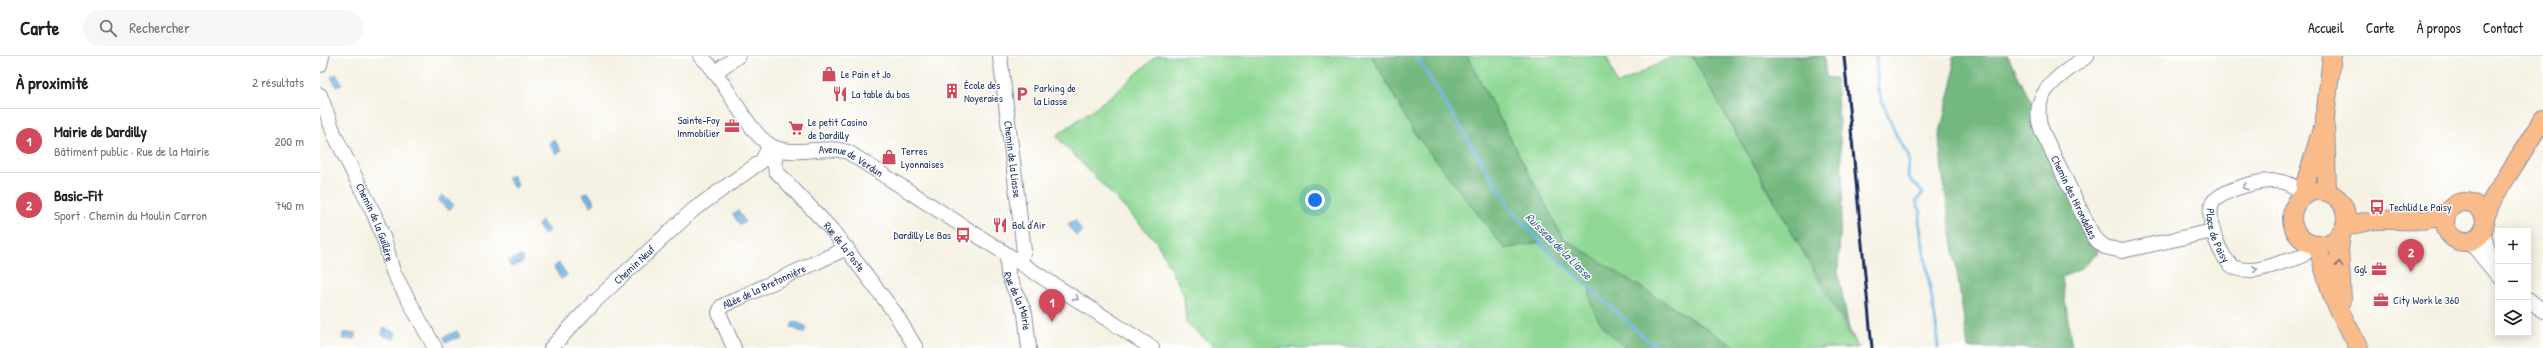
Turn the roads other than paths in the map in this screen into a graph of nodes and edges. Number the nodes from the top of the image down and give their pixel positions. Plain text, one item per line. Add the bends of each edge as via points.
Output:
1 (322, 56) edge
2 (700, 56) edge
3 (738, 56) edge
4 (1000, 56) edge
5 (2087, 56) edge
6 (2332, 56) edge
7 (320, 65) edge
8 (714, 72) junction
9 (320, 95) edge
10 (2325, 118) junction
11 (2543, 119) edge
12 (774, 147) junction
13 (774, 163) junction
14 (2310, 170) junction
15 (2503, 181) junction
16 (2285, 183) junction
17 (722, 188) junction
18 (2327, 192) junction
19 (2305, 196) junction
20 (2472, 203) junction
21 (2449, 211) junction
22 (2406, 221) junction
23 (2344, 224) junction
24 (2484, 225) junction
25 (2213, 231) junction
26 (2450, 235) junction
27 (2467, 242) junction
28 (847, 248) junction
29 (2311, 248) junction
30 (1007, 255) junction
31 (1020, 262) junction
32 (2495, 267) edge
33 (2495, 273) edge
34 (2529, 300) edge
35 (2543, 311) edge
36 (2344, 317) junction
37 (435, 348) edge
38 (551, 348) edge
39 (734, 348) edge
40 (916, 348) edge
41 (1029, 348) edge
42 (1152, 348) edge
43 (2360, 348) edge

1 - 7 street
2 - 8 street
3 - 8 street
4 - 31 street, Chemin de la Liasse via 1024,251
5 - 25 street, Chemin des Hirondelles via 2047,87 2041,97 2038,114 2046,140 2094,238 2105,247 2122,251
6 - 10 main road
8 - 12 street via 760,137
9 - 37 street, Chemin de la Guillère via 353,175 374,214 393,272
10 - 14 main road
10 - 18 main road
11 - 15 main road
12 - 13 street
12 - 17 street, Chemin Neuf via 762,161
12 - 30 street, Avenue de Verdun via 837,148 848,152
13 - 17 street, Chemin Neuf
13 - 28 street, Rue de la Poste via 776,172 826,222
14 - 16 street via 2299,181
14 - 19 main road
15 - 20 main road
15 - 24 main road via 2488,207
16 - 19 street via 2298,188
16 -> 25 street, Place de Paisy via 2273,180 2223,194 2213,202 2210,215
17 - 38 street, Chemin Neuf via 693,210 593,303
18 - 19 main road via 2314,192
18 - 23 main road via 2335,196
19 - 29 main road via 2294,209 2293,222 2298,234
20 - 21 main road via 2459,203
20 - 24 main road via 2478,207
21 - 22 main road via 2431,219
21 - 26 main road via 2445,223
22 - 23 main road via 2376,220
22 - 26 main road
23 - 29 main road via 2326,245
36 -> 23 main road via 2339,269
24 - 27 main road via 2479,237
24 - 32 street
25 -> 29 street, Place de Paisy via 2226,261 2235,268 2262,269
26 - 27 main road via 2461,242
27 - 33 street
28 - 39 street, Allée de la Bretonnière via 722,306 719,312
28 - 40 street, Rue de la Poste via 895,313
29 - 36 main road
30 - 31 street, Avenue de Verdun
30 - 41 street, Rue de la Mairie via 1008,275 1025,313
31 -> 42 street, Avenue de Verdun
34 - 35 street
36 - 43 main road

